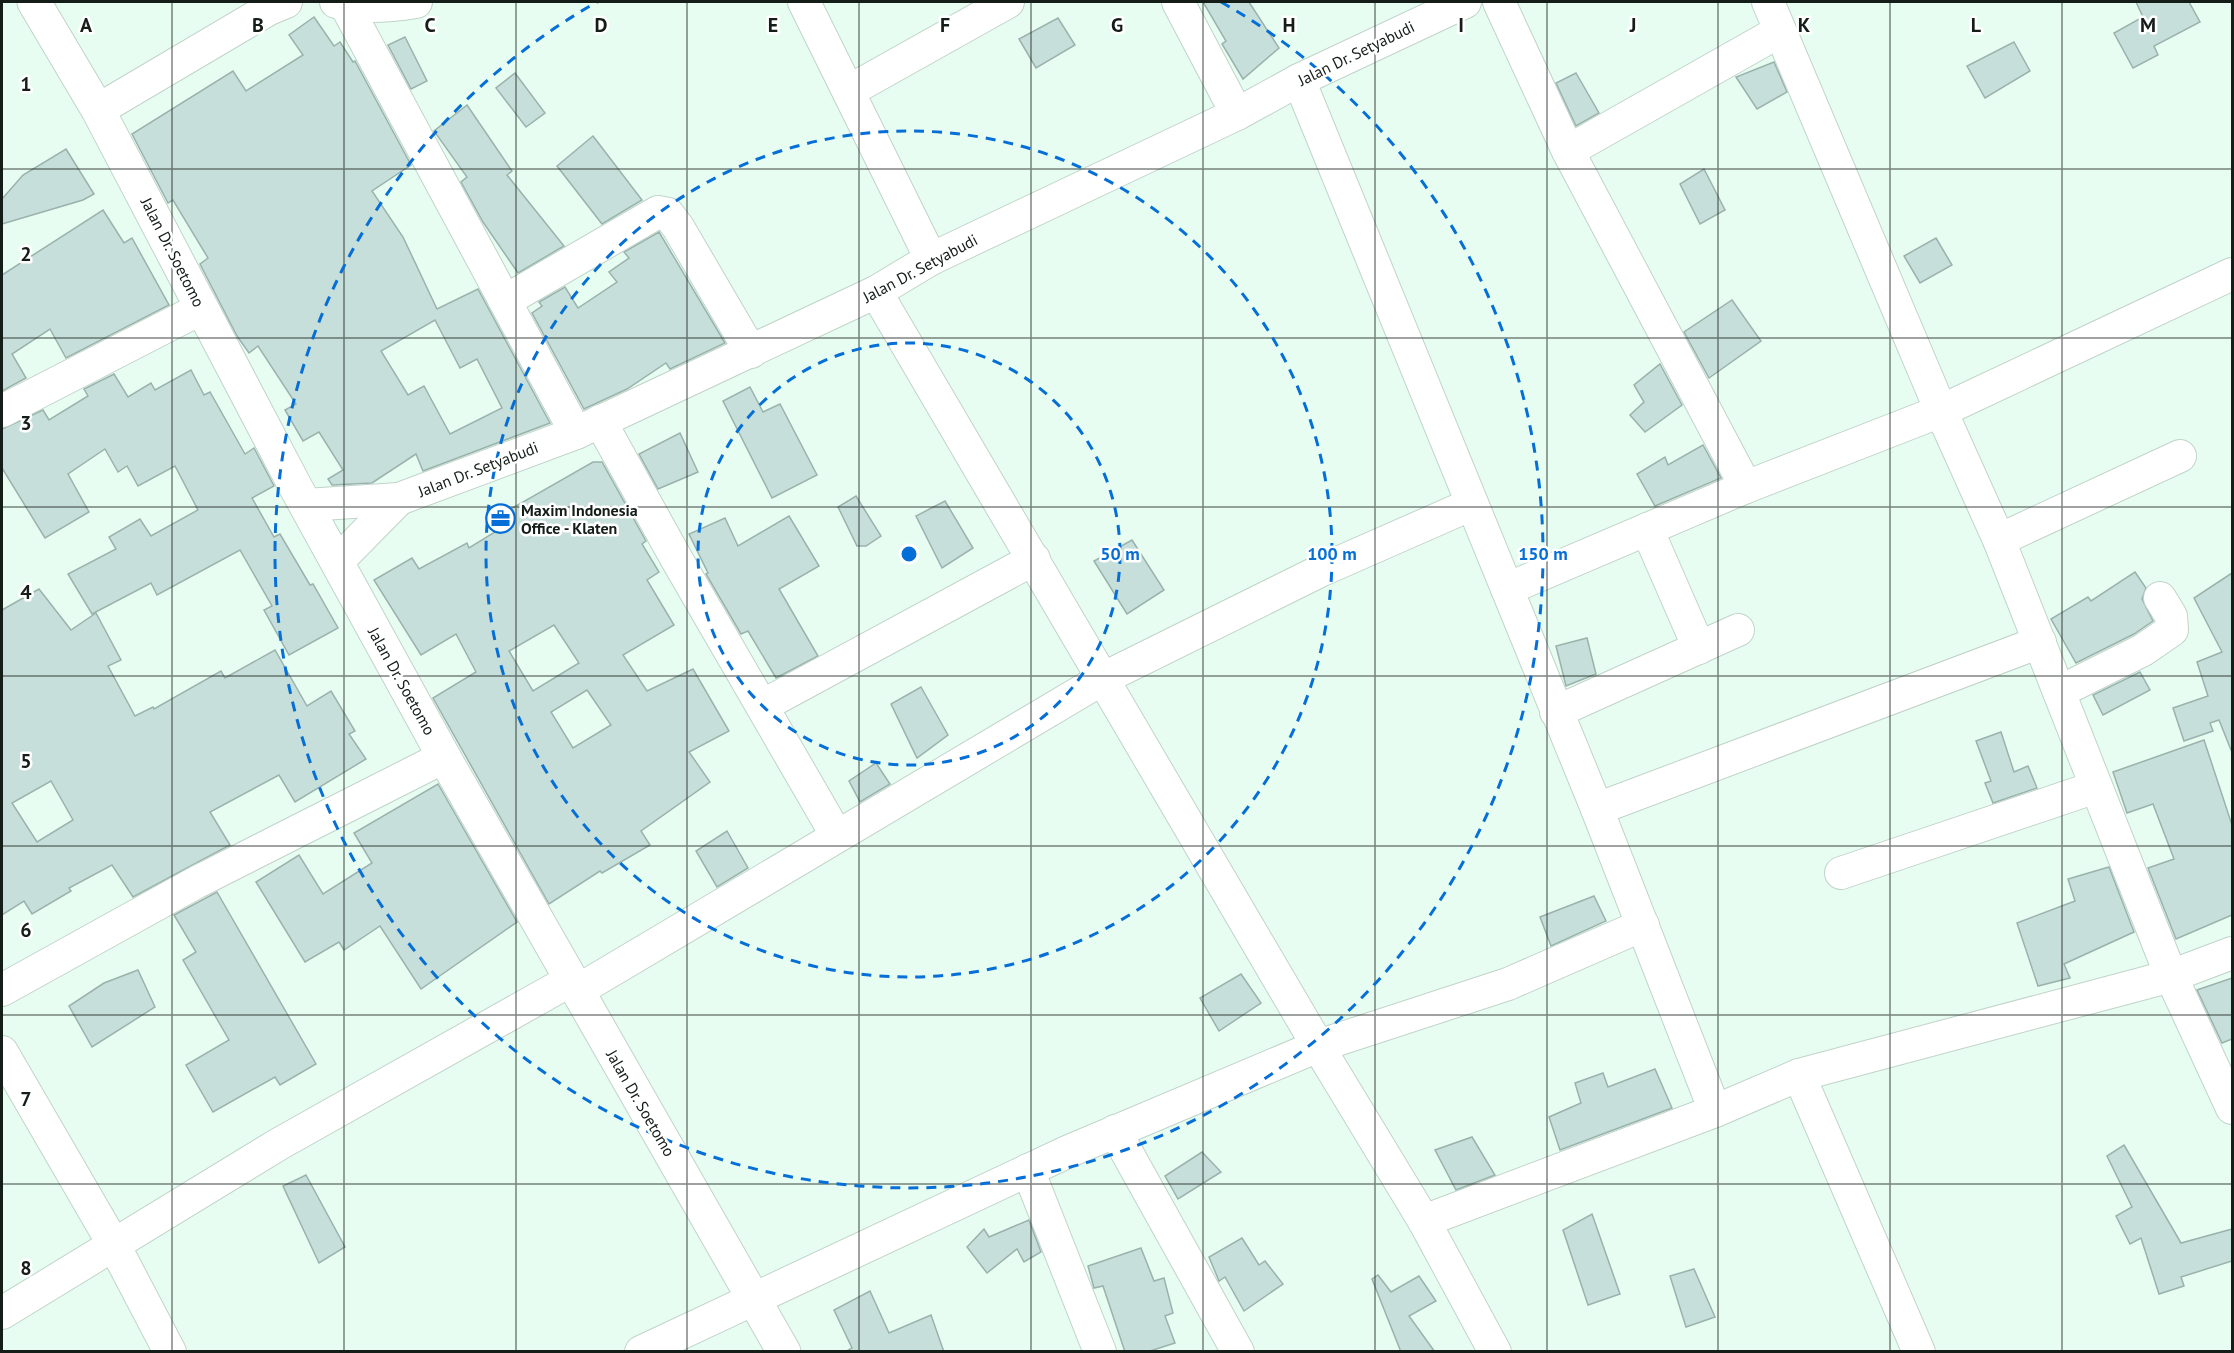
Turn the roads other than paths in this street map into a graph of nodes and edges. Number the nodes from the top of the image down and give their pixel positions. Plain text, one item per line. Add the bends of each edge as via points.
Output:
1 (34, 2) edge
2 (285, 2) edge
3 (416, 2) edge
4 (804, 2) edge
5 (1008, 2) edge
6 (1178, 2) edge
7 (1499, 2) edge
8 (1768, 2) edge
9 (340, 3) edge
10 (1448, 5) edge
11 (1780, 31) junction
12 (1299, 80) junction
13 (849, 91) junction
14 (98, 110) junction
15 (1237, 114) junction
16 (1568, 151) junction
17 (931, 259) junction
18 (2232, 274) edge
19 (876, 292) junction
20 (505, 301) junction
21 (202, 308) junction
22 (751, 352) junction
23 (2, 411) edge
24 (1941, 411) junction
25 (588, 427) junction
26 (2180, 456) dead end
27 (1746, 487) junction
28 (399, 499) junction
29 (1472, 504) junction
30 (306, 505) junction
31 (1647, 529) junction
32 (1999, 540) junction
33 (1034, 559) junction
34 (337, 562) junction
35 (1507, 589) junction
36 (2160, 598) dead end
37 (1738, 630) dead end
38 (2040, 642) junction
39 (1699, 648) junction
40 (1104, 678) junction
41 (2059, 692) junction
42 (762, 706) junction
43 (1556, 712) junction
44 (444, 757) junction
45 (2096, 787) junction
46 (1598, 809) junction
47 (837, 836) junction
48 (1841, 873) dead end
49 (1642, 925) junction
50 (2232, 953) edge
51 (2171, 976) junction
52 (574, 986) junction
53 (2, 990) edge
54 (1318, 1046) junction
55 (2, 1052) edge
56 (1799, 1075) junction
57 (2232, 1108) edge
58 (1715, 1111) junction
59 (1115, 1131) junction
60 (1028, 1170) junction
61 (1424, 1221) junction
62 (114, 1245) junction
63 (756, 1299) junction
64 (2, 1313) edge
65 (170, 1352) edge
66 (641, 1352) edge
67 (784, 1352) edge
68 (1100, 1352) edge
69 (1238, 1352) edge
70 (1495, 1352) edge
71 (1919, 1352) edge

1 - 14 street, Jalan Dr. Soetomo
2 - 14 street
3 - 9 street
4 - 13 street
5 - 13 street
6 - 15 street
7 - 16 street
8 - 11 street
9 - 20 street
10 - 12 street, Jalan Dr. Setyabudi
11 - 16 street
11 - 24 street
12 - 15 street, Jalan Dr. Setyabudi
12 - 29 street
13 - 17 street
14 - 21 street, Jalan Dr. Soetomo
15 - 17 street, Jalan Dr. Setyabudi
16 - 27 street
17 - 19 street, Jalan Dr. Setyabudi
18 - 24 street
19 - 22 street, Jalan Dr. Setyabudi
19 - 33 street
20 - 22 street via 657,212 668,214
20 - 25 street
21 - 23 street
21 - 30 street, Jalan Dr. Soetomo
22 - 25 street, Jalan Dr. Setyabudi
24 - 27 street
24 - 32 street
25 - 28 street, Jalan Dr. Setyabudi
25 - 42 street
26 - 32 street
27 - 31 street
28 - 30 street, Jalan Dr. Setyabudi
28 - 34 street, Jalan Dr. Setyabudi
29 - 35 street
29 - 40 street via 1322,570
30 - 34 street, Jalan Dr. Soetomo
31 - 35 street
31 - 39 street
32 - 38 street
33 - 40 street
33 - 42 street
34 - 44 street, Jalan Dr. Soetomo
35 - 43 street
36 - 41 street via 2171,616 2172,630 2167,635
37 - 39 street
38 - 41 street
38 - 46 street
39 - 43 street
40 - 47 street
40 - 54 street
41 - 45 street
42 - 47 street
43 - 46 street
44 - 52 street, Jalan Dr. Soetomo
44 - 53 street via 196,882
45 - 48 street
45 - 51 street
46 - 49 street
47 - 52 street
49 - 54 street via 1508,984
49 - 58 street
50 - 51 street
51 - 56 street
51 - 57 street
52 - 62 street via 279,1144
52 - 63 street, Jalan Dr. Soetomo
54 - 59 street
54 - 61 street
55 - 62 street
56 - 58 street
56 - 71 street
58 - 61 street
59 - 60 street
59 - 69 street
60 - 63 street
60 - 68 street
61 - 70 street
62 - 64 street
62 - 65 street
63 - 66 street
63 - 67 street, Jalan Dr. Soetomo

